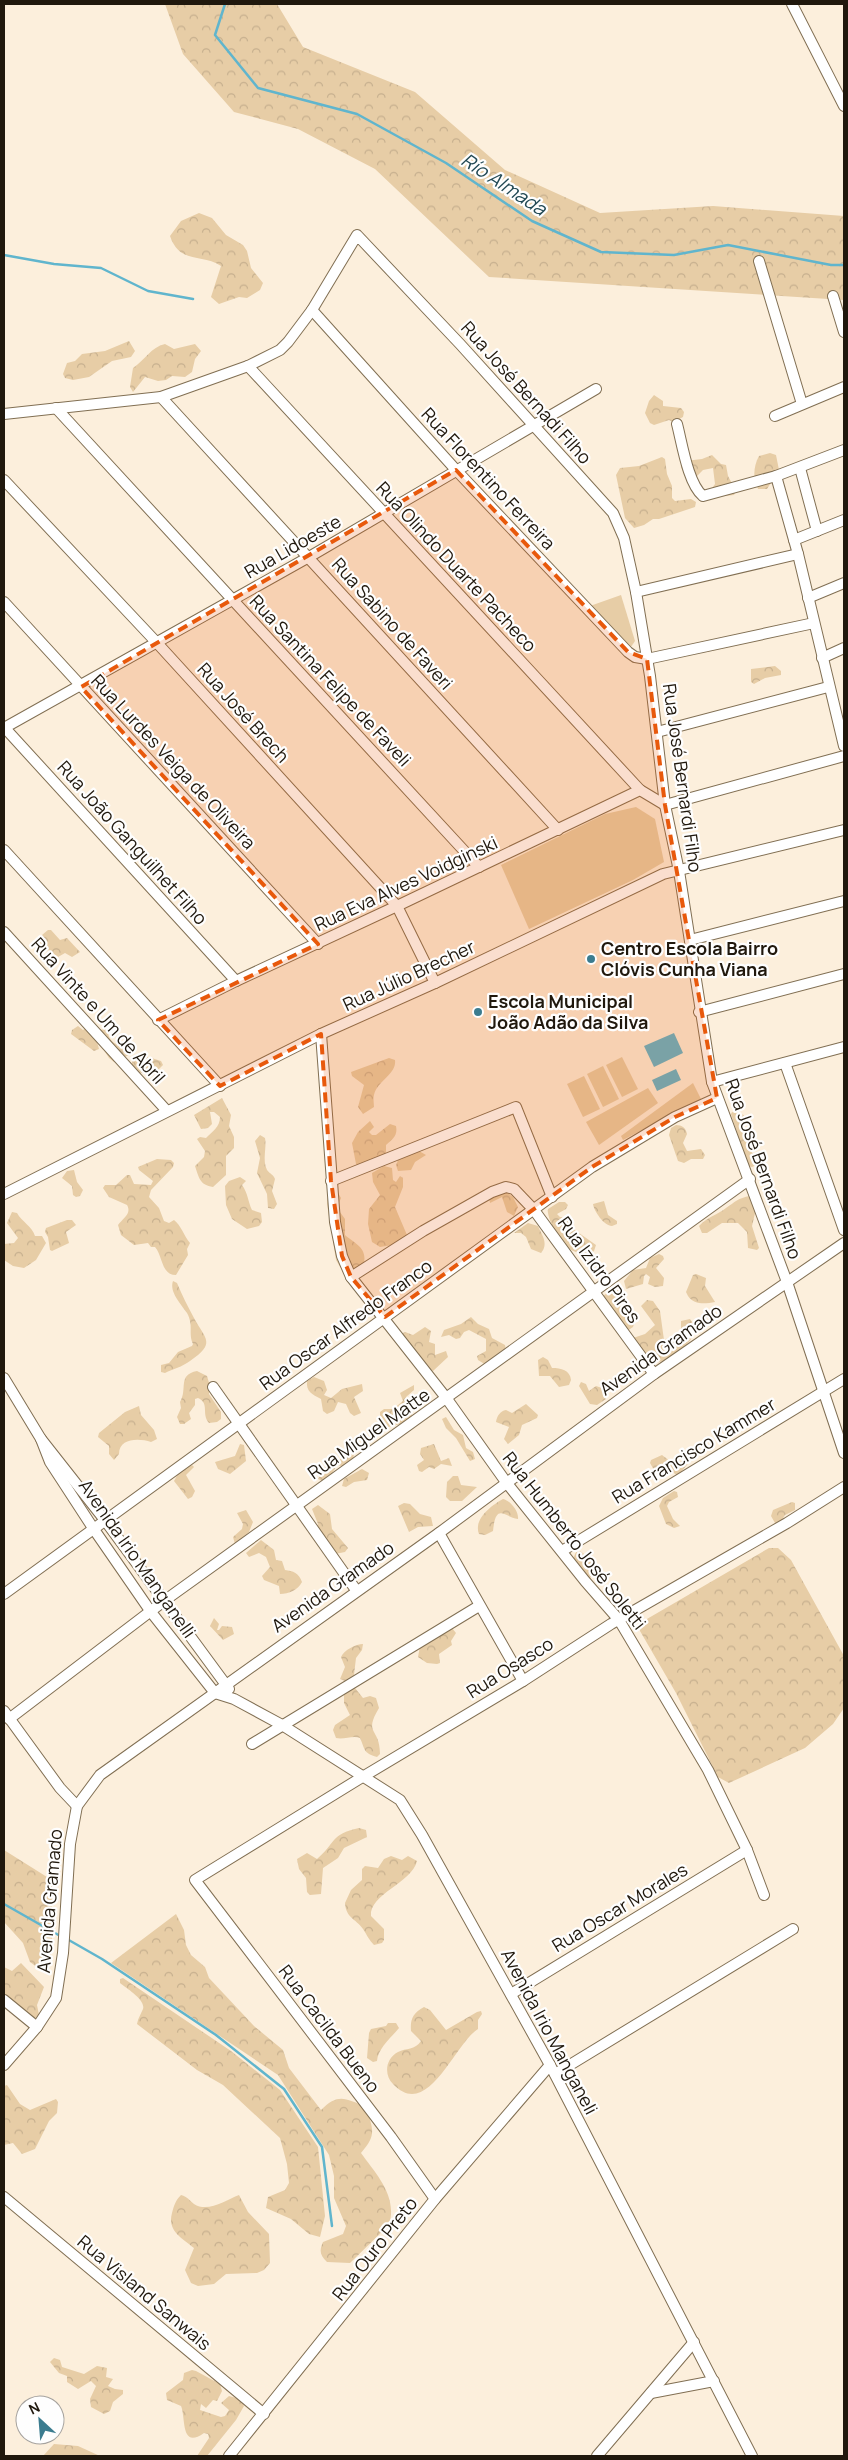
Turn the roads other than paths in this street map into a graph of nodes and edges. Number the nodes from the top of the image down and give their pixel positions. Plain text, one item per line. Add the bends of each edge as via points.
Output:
1 (792, 4) edge
2 (844, 106) edge
3 (759, 261) dead end
4 (833, 296) dead end
5 (312, 310) junction
6 (844, 332) edge
7 (248, 366) junction
8 (844, 387) edge
9 (596, 389) dead end
10 (160, 397) junction
11 (802, 404) junction
12 (56, 408) junction
13 (4, 414) edge
14 (775, 416) dead end
15 (676, 424) dead end
16 (535, 426) junction
17 (844, 450) edge
18 (800, 468) junction
19 (456, 470) junction
20 (776, 476) junction
21 (4, 480) edge
22 (383, 513) junction
23 (844, 520) edge
24 (817, 531) junction
25 (794, 540) junction
26 (798, 554) junction
27 (309, 558) junction
28 (844, 583) edge
29 (636, 592) junction
30 (808, 598) junction
31 (233, 600) junction
32 (4, 602) edge
33 (814, 623) junction
34 (158, 644) junction
35 (844, 648) edge
36 (822, 658) junction
37 (647, 659) junction
38 (81, 687) junction
39 (828, 687) junction
40 (840, 707) edge
41 (4, 728) edge
42 (657, 732) junction
43 (844, 746) edge
44 (844, 756) edge
45 (640, 790) junction
46 (665, 804) junction
47 (558, 830) junction
48 (844, 830) edge
49 (4, 850) edge
50 (479, 867) junction
51 (679, 871) junction
52 (844, 901) edge
53 (397, 906) junction
54 (4, 932) edge
55 (690, 940) junction
56 (318, 944) junction
57 (844, 974) edge
58 (236, 981) junction
59 (435, 983) junction
60 (700, 1012) junction
61 (158, 1020) junction
62 (321, 1034) junction
63 (844, 1047) edge
64 (785, 1063) junction
65 (712, 1082) junction
66 (220, 1086) junction
67 (717, 1098) junction
68 (168, 1111) junction
69 (750, 1179) junction
70 (331, 1181) junction
71 (4, 1194) edge
72 (552, 1196) junction
73 (534, 1210) junction
74 (844, 1230) edge
75 (844, 1243) edge
76 (352, 1276) junction
77 (787, 1282) junction
78 (596, 1292) junction
79 (384, 1317) junction
80 (654, 1374) junction
81 (4, 1378) edge
82 (844, 1379) edge
83 (213, 1387) dead end
84 (824, 1390) junction
85 (7, 1391) edge
86 (447, 1399) junction
87 (237, 1424) junction
88 (41, 1439) junction
89 (844, 1453) edge
90 (506, 1482) junction
91 (844, 1487) edge
92 (296, 1506) junction
93 (104, 1519) junction
94 (93, 1528) junction
95 (438, 1532) junction
96 (562, 1551) junction
97 (356, 1590) junction
98 (4, 1594) edge
99 (164, 1602) junction
100 (479, 1606) junction
101 (152, 1612) junction
102 (619, 1620) junction
103 (523, 1681) junction
104 (226, 1684) junction
105 (215, 1693) junction
106 (234, 1699) junction
107 (7, 1715) edge
108 (282, 1725) junction
109 (252, 1744) dead end
110 (364, 1776) junction
111 (77, 1806) junction
112 (747, 1850) junction
113 (195, 1880) joint
114 (764, 1895) dead end
115 (794, 1929) dead end
116 (510, 1994) junction
117 (4, 2000) edge
118 (37, 2027) junction
119 (4, 2065) edge
120 (553, 2069) junction
121 (4, 2197) edge
122 (435, 2199) junction
123 (694, 2342) junction
124 (714, 2381) junction
125 (651, 2393) junction
126 (264, 2414) junction
127 (229, 2456) edge
128 (597, 2456) edge
129 (752, 2456) edge

1 - 2 street
3 - 11 street
4 - 6 street
5 - 7 street via 280,350
5 - 16 street, Rua José Bernadi Filho via 357,235
5 - 19 street, Rua Florentino Ferreira
7 - 10 street
7 - 22 street, Rua Olindo Duarte Pacheco
8 - 11 street
9 - 16 street, Rua Lidoeste
10 - 12 street
10 - 27 street, Rua Sabino de Faveri
11 - 14 street
12 - 13 street
12 - 31 street, Rua Santina Felipe de Faveli
15 - 20 street via 690,474 703,496
16 - 19 street, Rua Lidoeste
16 - 29 street, Rua José Bernadi Filho via 613,513 624,538
17 - 18 street
18 - 20 street
18 - 24 street
19 - 22 street, Rua Lidoeste
19 - 37 street, Rua Florentino Ferreira via 628,652
20 - 25 street
21 - 34 street, Rua José Brech
22 - 27 street, Rua Lidoeste
22 - 45 street, Rua Olindo Duarte Pacheco
23 - 24 street
24 - 25 street
25 - 26 street
26 - 29 street
26 - 30 street
27 - 31 street, Rua Lidoeste
27 - 47 street, Rua Sabino de Faveri
28 - 30 street
29 - 37 street, Rua José Bernardi Filho
30 - 33 street
31 - 34 street, Rua Lidoeste
31 - 50 street, Rua Santina Felipe de Faveli
32 - 38 street, Rua Lurdes Veiga de Oliveira
33 - 36 street
33 - 37 street
34 - 38 street, Rua Lidoeste
34 - 53 street, Rua José Brech
35 - 36 street
36 - 39 street
37 - 42 street, Rua José Bernardi Filho
38 - 41 street, Rua Lidoeste
38 - 56 street, Rua Lurdes Veiga de Oliveira
39 - 40 street
39 - 42 street
40 - 43 street
41 - 58 street, Rua João Ganguilhet Filho
42 - 46 street, Rua José Bernardi Filho
44 - 46 street
45 - 46 street
45 - 47 street, Rua Eva Alves Voidginski
46 - 51 street, Rua José Bernardi Filho
47 - 50 street, Rua Eva Alves Voidginski
48 - 51 street, Rua Júlio Brecher
49 - 61 street
50 - 53 street, Rua Eva Alves Voidginski
51 - 55 street, Rua José Bernardi Filho
51 - 59 street, Rua Júlio Brecher via 647,881
52 - 55 street
53 - 56 street, Rua Eva Alves Voidginski
53 - 59 street, Rua José Brech
54 - 68 street, Rua Vinte e Um de Abril
55 - 60 street, Rua José Bernardi Filho
56 - 58 street, Rua Eva Alves Voidginski
57 - 60 street
58 - 61 street, Rua Eva Alves Voidginski
59 - 62 street, Rua Júlio Brecher
60 - 65 street, Rua José Bernardi Filho
61 - 66 street
62 - 66 street, Rua Júlio Brecher
62 - 70 street, Rua Humberto José Soletti
63 - 64 street
64 - 65 street
64 - 74 street
65 - 67 street, Rua José Bernardi Filho
66 - 68 street, Rua Júlio Brecher
67 - 69 street, Rua José Bernardi Filho
67 - 72 street, Rua Oscar Alfredo Franco via 634,1140
68 - 71 street, Rua Júlio Brecher
69 - 77 street, Rua José Bernardi Filho
69 - 78 street, Rua Miguel Matte
70 - 72 street via 516,1107
70 - 76 street, Rua Humberto José Soletti via 342,1256
72 - 73 street, Rua Oscar Alfredo Franco
73 - 76 street, Rua Izidro Pires via 514,1189 506,1187 492,1192
73 - 78 street, Rua Izidro Pires
73 - 79 street, Rua Oscar Alfredo Franco
75 - 77 street, Avenida Gramado
76 - 79 street, Rua Humberto José Soletti
77 - 80 street, Avenida Gramado
77 - 84 street, Rua José Bernardi Filho
78 - 80 street, Rua Izidro Pires
78 - 86 street, Rua Miguel Matte
79 - 86 street, Rua Humberto José Soletti
79 - 87 street, Rua Oscar Alfredo Franco
80 - 90 street, Avenida Gramado
81 - 85 street, Avenida Irio Manganelli
82 - 84 street, Rua Francisco Kammer
83 - 87 street
84 - 89 street, Rua José Bernardi Filho
84 - 96 street, Rua Francisco Kammer
85 - 88 street, Avenida Irio Manganelli
86 - 90 street, Rua Humberto José Soletti
86 - 92 street, Rua Miguel Matte
87 - 92 street
87 - 93 street, Rua Oscar Alfredo Franco
88 - 93 street, Avenida Irio Manganelli
88 - 94 street, Avenida Irio Manganelli via 50,1462
90 - 95 street, Avenida Gramado
90 - 96 street, Rua Humberto José Soletti
91 - 102 street, Rua Osasco
92 - 97 street
92 - 99 street, Rua Miguel Matte
93 - 94 street, Rua Oscar Alfredo Franco
93 - 99 street, Avenida Irio Manganelli
94 - 98 street, Rua Oscar Alfredo Franco
94 - 101 street, Avenida Irio Manganelli
95 - 97 street, Avenida Gramado
95 - 100 street
96 - 102 street, Rua Humberto José Soletti
97 - 104 street, Avenida Gramado
99 - 101 street, Rua Miguel Matte
99 - 104 street, Avenida Irio Manganelli
100 - 103 street
100 - 108 street
101 - 105 street, Avenida Irio Manganelli
101 - 107 street, Rua Miguel Matte
102 - 103 street, Rua Osasco
102 - 112 street, Rua Humberto José Soletti via 708,1770
103 - 110 street, Rua Osasco
104 - 105 street, Avenida Gramado
104 - 106 street
105 - 106 street, Avenida Irio Manganeli
105 - 111 street, Avenida Gramado via 100,1775
106 - 108 street, Avenida Irio Manganeli
107 - 111 street
108 - 109 street
108 - 110 street, Avenida Irio Manganeli
110 - 113 street, Rua Osasco
110 - 116 street, Avenida Irio Manganeli via 400,1800
111 - 118 street, Avenida Gramado via 70,1844 60,1977 56,1998
112 - 114 street, Rua Humberto José Soletti
112 - 116 street, Rua Oscar Morales
113 - 122 street, Rua Cacilda Bueno
115 - 120 street, Rua Ouro Preto
116 - 120 street, Avenida Irio Manganeli
117 - 118 street
118 - 119 street, Avenida Gramado
120 - 122 street, Rua Ouro Preto
120 - 123 street, Avenida Irio Manganeli
121 - 126 street, Rua Visland Sanwais
122 - 126 street, Rua Ouro Preto
123 - 124 street, Avenida Irio Manganeli
123 - 125 street
124 - 125 street
124 - 129 street, Avenida Irio Manganeli
125 - 128 street
126 - 127 street, Rua Ouro Preto

